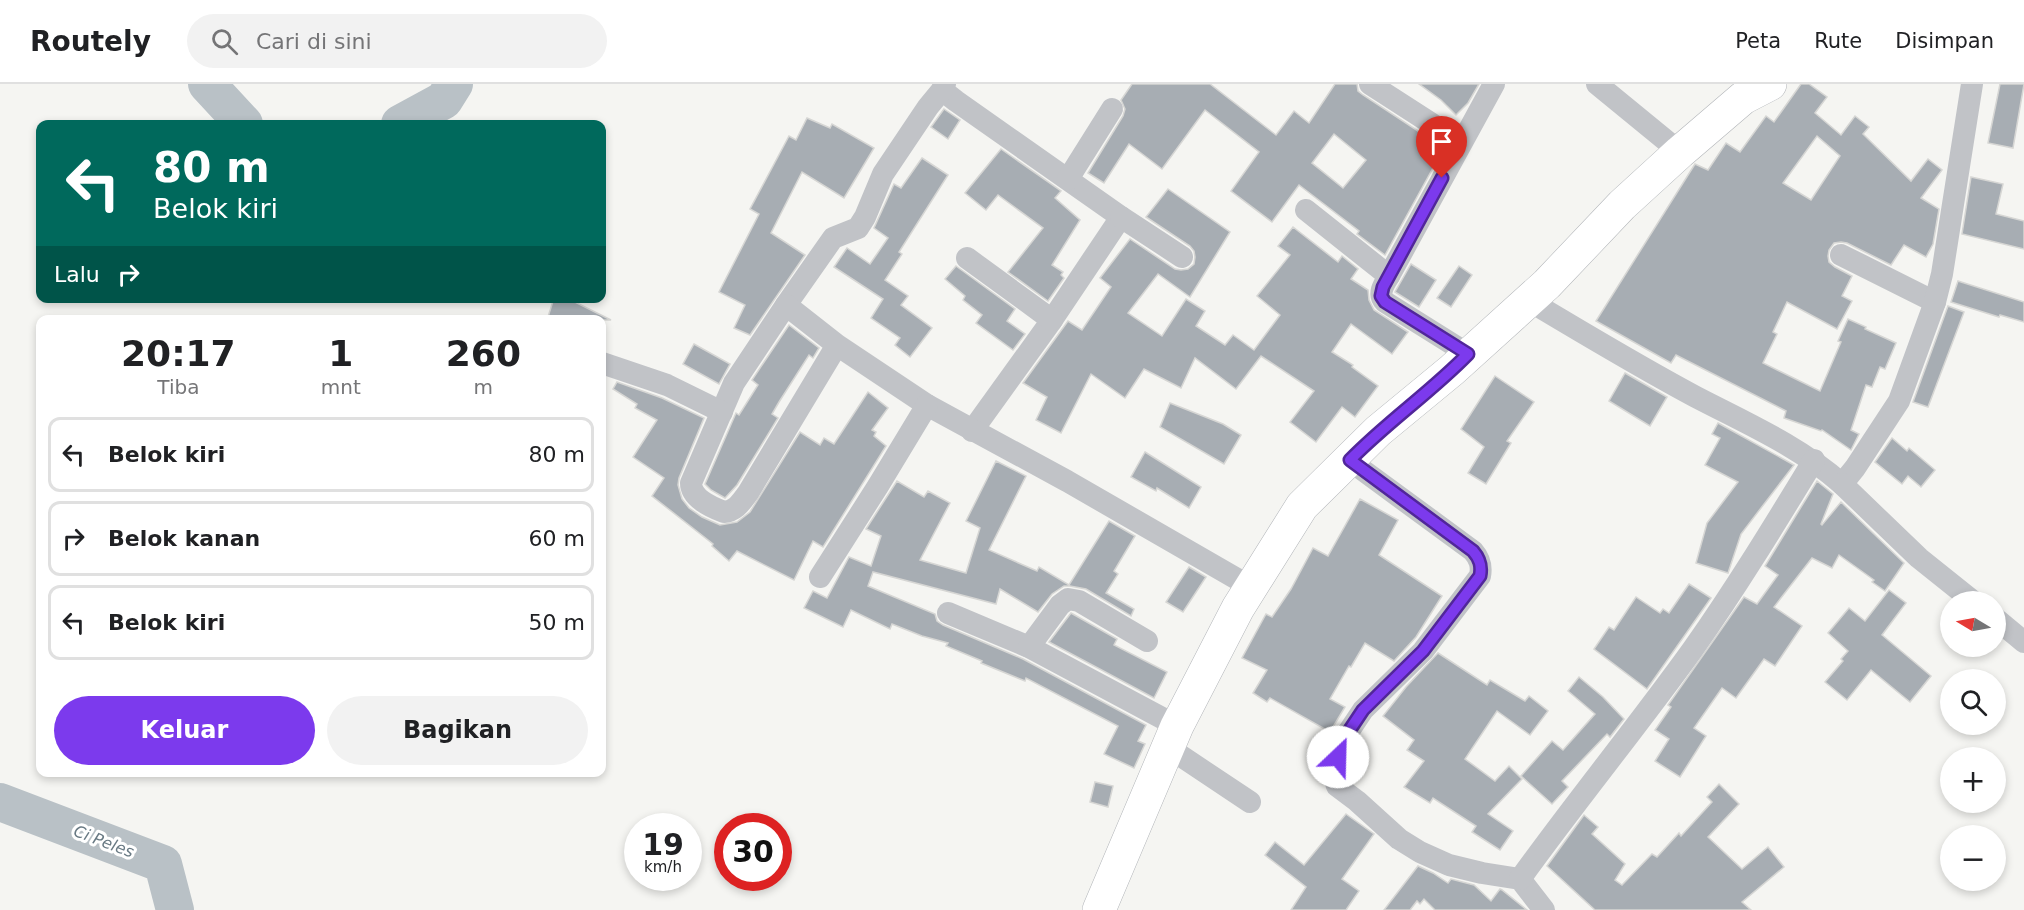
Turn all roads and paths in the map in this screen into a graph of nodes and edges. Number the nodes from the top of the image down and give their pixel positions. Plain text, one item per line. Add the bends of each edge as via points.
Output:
1 (1370, 84) edge
2 (1494, 84) edge
3 (1597, 84) edge
4 (1770, 84) edge
5 (1972, 84) edge
6 (944, 87) edge
7 (1112, 109) dead end
8 (1461, 142) junction
9 (1680, 152) junction
10 (1068, 179) junction
11 (1306, 210) dead end
12 (1121, 217) junction
13 (1841, 255) dead end
14 (1182, 257) dead end
15 (967, 258) dead end
16 (1389, 276) junction
17 (1528, 300) junction
18 (1935, 302) junction
19 (786, 304) junction
20 (1052, 320) junction
21 (837, 345) junction
22 (1468, 354) junction
23 (606, 364) edge
24 (927, 405) junction
25 (722, 412) junction
26 (972, 431) junction
27 (1350, 460) junction
28 (1814, 460) junction
29 (1842, 484) junction
30 (819, 578) dead end
31 (1251, 587) junction
32 (1960, 591) edge
33 (948, 613) dead end
34 (2006, 627) edge
35 (1148, 641) dead end
36 (2024, 642) edge
37 (1029, 647) junction
38 (1173, 737) junction
39 (1250, 802) dead end
40 (1520, 879) junction
41 (1099, 910) edge
42 (1544, 910) edge

1 - 8 street
2 - 8 street
3 - 9 street
4 - 9 main road via 1743,98
5 - 18 street
6 - 10 street via 980,119
6 - 19 street via 883,174 858,228 833,238
7 - 10 street
8 - 16 street
9 - 17 main road
10 - 12 street
11 - 16 street
12 - 14 street
12 - 20 street
13 - 18 street
15 - 20 street
16 - 22 street via 1381,291 1385,302
17 - 22 main road
17 - 28 street via 1619,356
18 - 29 street via 1899,401
19 - 21 street
19 - 25 street via 734,383
20 - 26 street
21 - 24 street
21 - 25 street via 748,493 729,511 718,510 695,496 690,487
22 - 27 main road
23 - 25 street via 667,385
24 - 26 street
24 - 30 street
26 - 31 street
27 - 31 main road via 1302,506
27 - 40 street via 1473,551 1482,569 1423,651 1363,710 1352,726 1332,772 1337,786 1420,852 1449,865
28 - 29 street
28 - 40 street via 1694,648
29 - 32 street via 1919,558
31 - 38 main road
33 - 37 street
34 - 36 street
35 - 37 street via 1079,601 1068,599
37 - 38 street
38 - 39 street
38 - 41 main road
40 - 42 street

